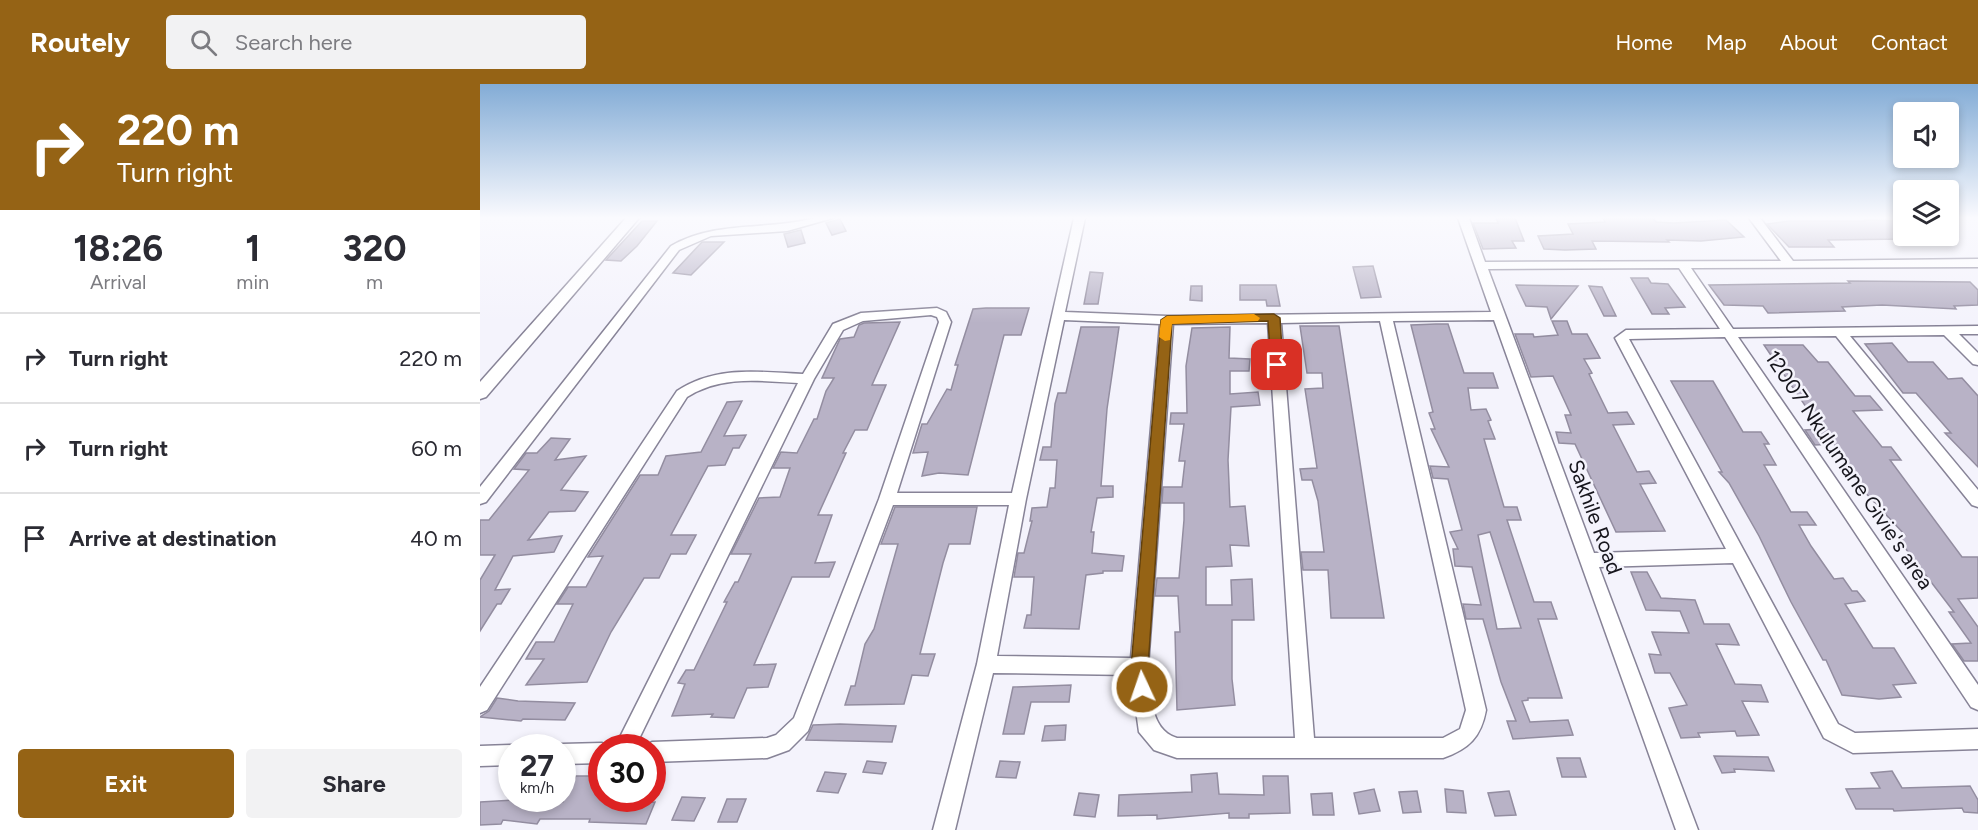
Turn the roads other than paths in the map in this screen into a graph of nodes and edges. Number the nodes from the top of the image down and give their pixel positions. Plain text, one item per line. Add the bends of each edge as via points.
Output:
1 (603, 253) edge
2 (671, 253) edge
3 (1073, 253) edge
4 (1475, 253) edge
5 (1781, 253) edge
6 (1978, 263) edge
7 (1790, 264) junction
8 (1683, 265) junction
9 (1479, 266) junction
10 (1059, 316) junction
11 (1386, 316) junction
12 (1499, 316) junction
13 (1274, 318) junction
14 (1167, 320) junction
15 (1948, 330) junction
16 (1978, 330) edge
17 (1731, 332) junction
18 (1841, 333) junction
19 (1978, 362) edge
20 (807, 379) junction
21 (480, 393) edge
22 (480, 498) edge
23 (887, 499) junction
24 (1018, 499) junction
25 (1978, 501) edge
26 (1735, 556) junction
27 (1588, 560) junction
28 (986, 664) junction
29 (1139, 667) junction
30 (1978, 701) edge
31 (480, 704) edge
32 (631, 734) edge
33 (1978, 739) edge
34 (1305, 747) junction
35 (666, 752) edge
36 (498, 755) edge
37 (480, 756) edge
38 (944, 830) edge
39 (1687, 830) edge

1 - 21 street
2 - 22 street
3 - 10 street
4 - 9 street, Sakhile Road
5 - 7 street
6 - 7 street
7 - 8 street
8 - 9 street
8 - 17 street, 12007 Nkulumane Givie's area
9 - 12 street, Sakhile Road
10 - 14 street
10 - 24 street
11 - 12 street
11 - 13 street
11 - 34 street via 1476,710 1473,726 1466,739 1443,748
12 - 27 street, Sakhile Road
13 - 14 street
13 - 34 street
14 - 29 street
15 - 16 street
15 - 18 street
15 - 19 street
17 - 18 street
17 - 26 street via 1626,334 1622,338
17 - 30 street, 12007 Nkulumane Givie's area
18 - 25 street
20 - 23 street via 838,327 848,322 933,311 942,315 945,322
20 - 31 street via 716,376 682,394
20 - 32 street
23 - 24 street
23 - 35 street via 801,724 782,743 767,748
24 - 28 street
26 - 27 street
26 - 33 street via 1837,736 1853,743
27 - 39 street, Sakhile Road
28 - 29 street
28 - 38 street
29 - 34 street via 1146,725 1161,743 1177,748
36 - 37 street

